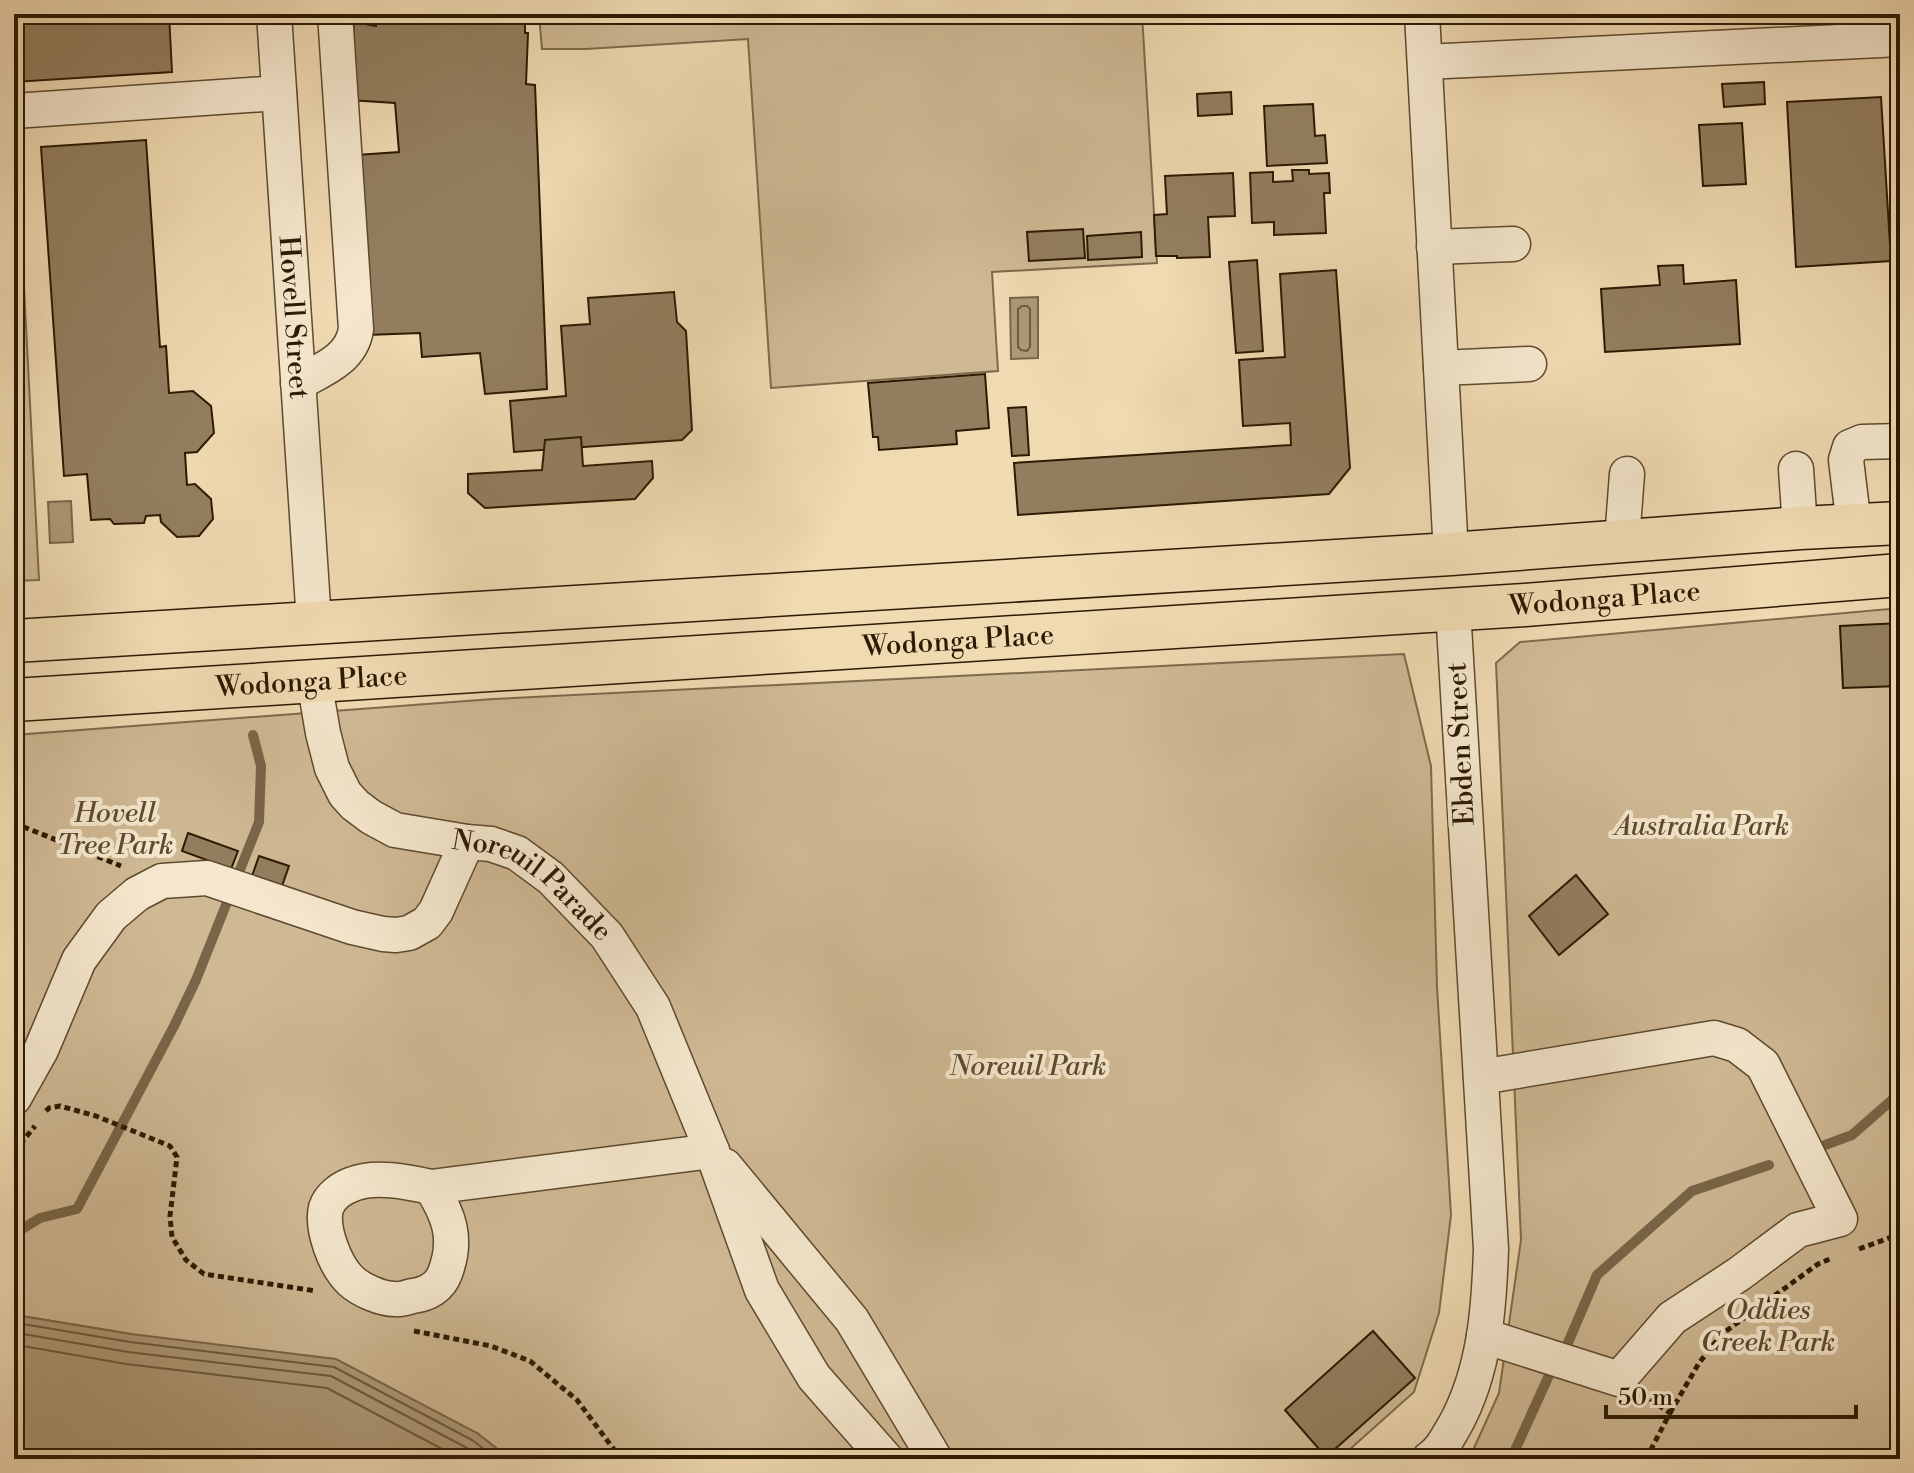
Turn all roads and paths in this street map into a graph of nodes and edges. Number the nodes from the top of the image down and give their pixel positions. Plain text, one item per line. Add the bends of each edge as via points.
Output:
1 (274, 14) edge
2 (335, 14) edge
3 (1422, 14) edge
4 (1900, 39) edge
5 (1425, 62) junction
6 (279, 93) junction
7 (14, 111) edge
8 (1513, 244) dead end
9 (1434, 247) junction
10 (1529, 364) dead end
11 (1441, 368) junction
12 (298, 383) junction
13 (1900, 441) edge
14 (1796, 469) dead end
15 (1627, 474) dead end
16 (1900, 523) edge
17 (1854, 526) junction
18 (1800, 528) junction
19 (1622, 540) junction
20 (1451, 554) junction
21 (1900, 575) edge
22 (1453, 609) junction
23 (314, 622) junction
24 (14, 641) edge
25 (314, 680) junction
26 (14, 700) edge
27 (14, 823) edge
28 (467, 842) junction
29 (151, 887) junction
30 (1481, 1077) junction
31 (14, 1098) edge
32 (136, 1132) dead end
33 (712, 1151) junction
34 (14, 1152) edge
35 (431, 1187) dead end
36 (1900, 1234) edge
37 (1845, 1254) dead end
38 (1832, 1259) dead end
39 (1484, 1336) junction
40 (1619, 1379) junction
41 (1670, 1413) junction
42 (886, 1459) edge
43 (935, 1459) edge
44 (1429, 1459) edge
45 (1646, 1459) edge

1 - 6 street, Hovell Street
2 - 12 street via 356,336 337,361
3 - 5 street, Ebden Street
4 - 5 street
5 - 9 street, Ebden Street
6 - 7 street
6 - 12 street, Hovell Street
8 - 9 street
9 - 11 street, Ebden Street
10 - 11 street
11 - 20 street, Ebden Street
12 - 23 street, Hovell Street
13 - 17 street via 1850,447 1846,460
14 - 18 street
15 - 19 street
16 - 17 main road, Wodonga Place
17 - 18 main road, Wodonga Place
18 - 19 main road, Wodonga Place
19 - 20 main road, Wodonga Place
20 - 22 main road, Ebden Street
20 - 23 main road, Wodonga Place
21 - 22 main road, Wodonga Place
22 - 25 main road, Wodonga Place
22 - 30 street, Ebden Street
23 - 24 main road, Wodonga Place
23 - 25 main road
25 - 26 main road, Wodonga Place
25 - 28 street, Noreuil Parade via 332,768 355,805 395,830
27 - 29 path via 124,868
28 - 29 street via 427,923 396,935 352,927 207,878 162,881
28 - 33 street, Noreuil Parade via 517,853 551,878 607,936 653,1007
29 - 31 street via 111,916 79,960
30 - 39 street, Ebden Street via 1491,1249
30 - 40 street via 1714,1038 1737,1045 1763,1065 1840,1219 1798,1230 1672,1318
32 - 34 path via 60,1106 49,1108
33 - 35 street
33 - 42 street, Noreuil Parade via 762,1290 814,1377
33 - 43 street, Noreuil Parade via 852,1320
36 - 37 path
38 - 41 path via 1722,1334
39 - 40 street
39 - 44 street, Ebden Street via 1464,1407 1440,1451
40 - 41 path
41 - 45 path

